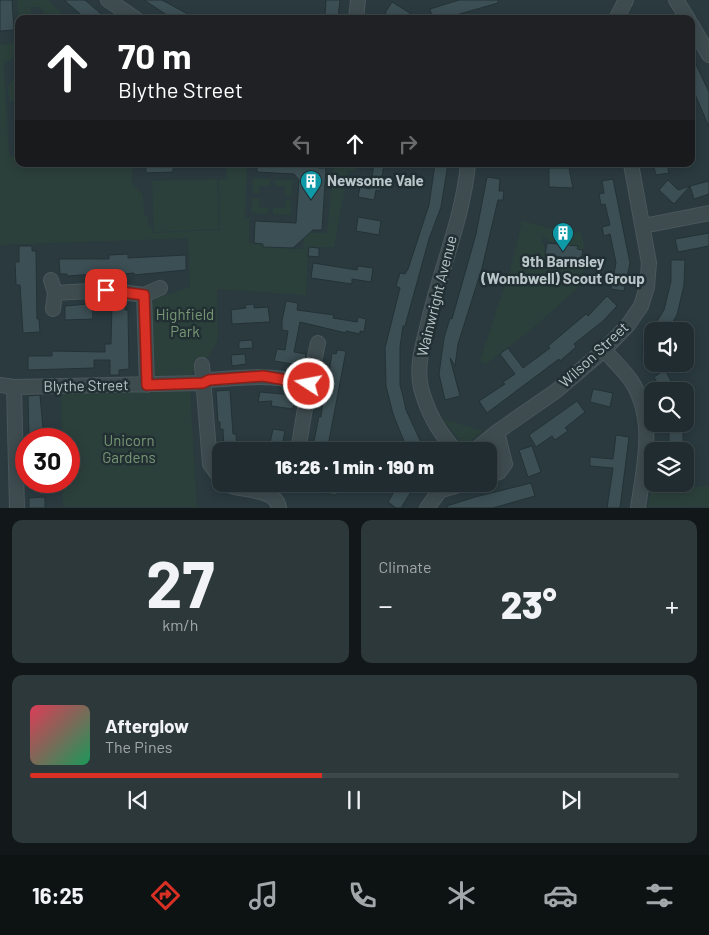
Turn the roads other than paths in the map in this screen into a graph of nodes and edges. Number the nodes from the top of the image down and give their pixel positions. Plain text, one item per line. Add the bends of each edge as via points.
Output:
1 (108, 0) edge
2 (358, 0) edge
3 (626, 0) edge
4 (676, 0) edge
5 (130, 15) edge
6 (356, 15) edge
7 (618, 15) edge
8 (685, 15) edge
9 (695, 31) edge
10 (709, 55) edge
11 (468, 167) edge
12 (632, 167) edge
13 (709, 213) edge
14 (643, 226) junction
15 (160, 288) dead end
16 (144, 295) junction
17 (53, 309) dead end
18 (318, 343) dead end
19 (604, 350) junction
20 (202, 365) dead end
21 (203, 383) junction
22 (309, 384) junction
23 (0, 385) edge
24 (147, 385) junction
25 (14, 387) junction
26 (497, 432) junction
27 (299, 442) edge
28 (450, 442) edge
29 (485, 442) edge
30 (212, 467) edge
31 (497, 473) edge
32 (255, 492) edge
33 (439, 492) edge
34 (17, 508) edge
35 (279, 508) edge
36 (426, 508) edge
37 (638, 508) edge

1 - 5 street
2 - 6 street
3 - 7 street
4 - 8 street
9 - 10 street
11 - 28 street, Wainwright Avenue via 463,201 419,357 421,387 431,416
12 - 14 street, Wilson Street
13 - 14 street
14 - 19 street, Wilson Street via 649,263 647,287 641,306
15 - 16 street
16 - 17 street via 53,286
16 - 24 street
18 - 22 street
19 - 26 street, Wilson Street via 556,391
19 - 37 street via 632,382 646,412 648,440
20 - 21 street
21 - 22 street, Blythe Street via 263,376
21 - 24 street, Blythe Street
21 - 30 street
22 - 27 street
23 - 25 street, Blythe Street
24 - 25 street, Blythe Street
25 - 34 street
26 - 29 street, Wilson Street
26 - 31 street via 505,464
32 - 35 street via 269,494
33 - 36 street

